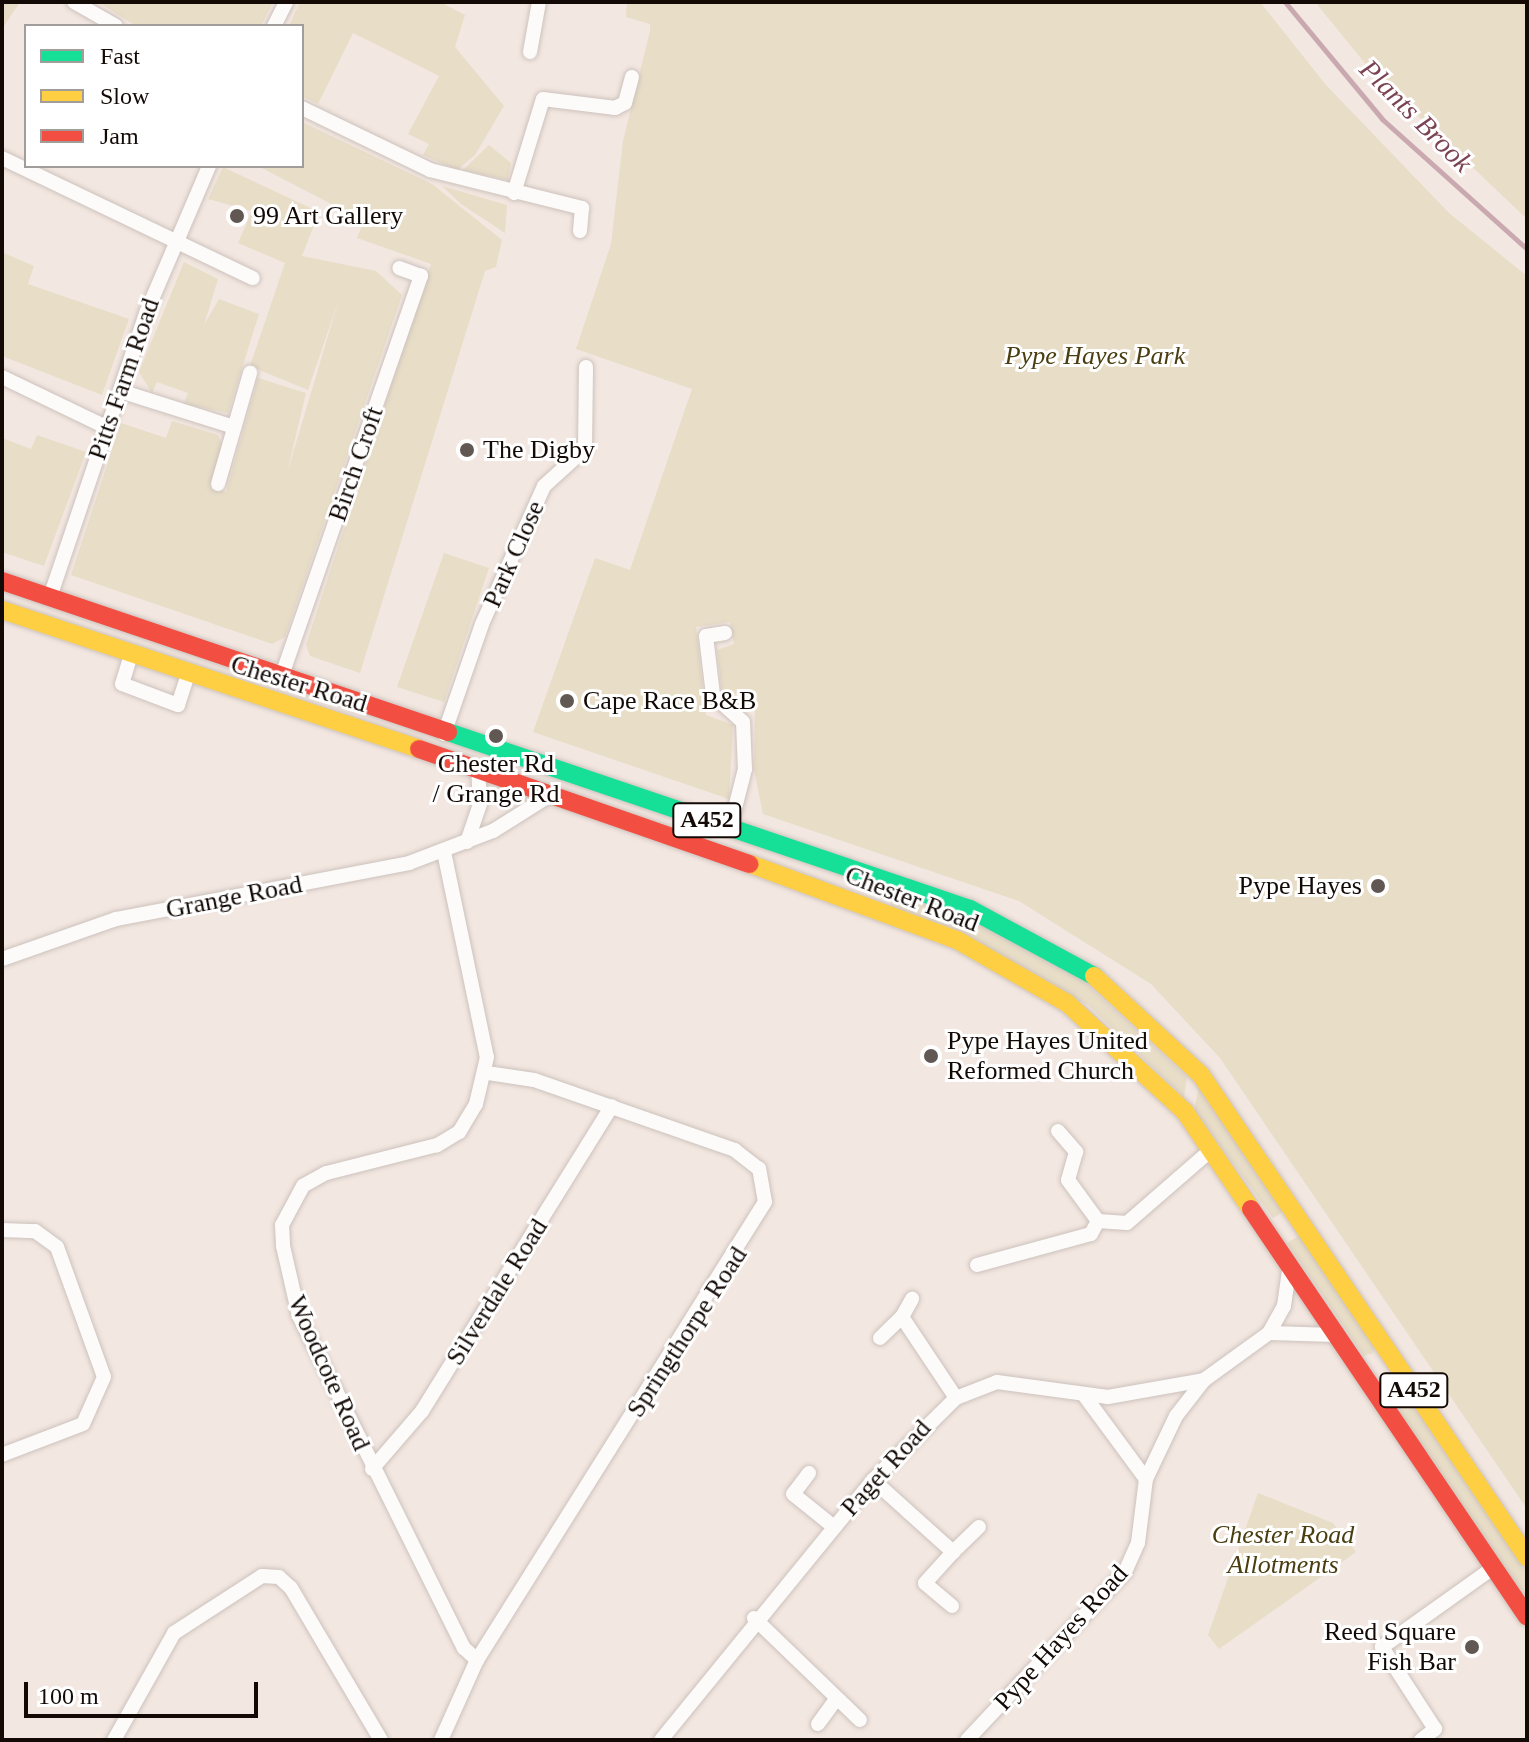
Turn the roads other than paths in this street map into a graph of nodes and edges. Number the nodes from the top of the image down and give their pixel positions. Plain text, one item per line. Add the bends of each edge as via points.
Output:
1 (74, 2) edge
2 (286, 2) edge
3 (539, 2) edge
4 (112, 24) edge
5 (275, 24) edge
6 (530, 52) dead end
7 (632, 77) dead end
8 (304, 109) edge
9 (2, 158) edge
10 (208, 168) edge
11 (514, 193) junction
12 (580, 231) dead end
13 (176, 241) junction
14 (399, 268) dead end
15 (253, 278) dead end
16 (586, 367) dead end
17 (250, 373) dead end
18 (2, 377) edge
19 (120, 391) junction
20 (106, 427) junction
21 (234, 427) junction
22 (218, 484) dead end
23 (2, 581) edge
24 (50, 597) junction
25 (2, 610) edge
26 (725, 633) dead end
27 (130, 658) junction
28 (282, 675) junction
29 (187, 678) junction
30 (445, 731) junction
31 (437, 753) junction
32 (478, 767) junction
33 (602, 785) junction
34 (552, 794) junction
35 (595, 807) junction
36 (730, 828) junction
37 (467, 842) junction
38 (444, 852) junction
39 (889, 883) junction
40 (879, 913) junction
41 (2, 959) edge
42 (487, 1073) junction
43 (612, 1106) junction
44 (1058, 1131) dead end
45 (1212, 1149) junction
46 (1098, 1221) junction
47 (1302, 1222) junction
48 (2, 1230) edge
49 (1277, 1240) junction
50 (1291, 1260) junction
51 (977, 1265) dead end
52 (912, 1299) dead end
53 (902, 1317) junction
54 (1269, 1333) junction
55 (1336, 1335) junction
56 (880, 1338) dead end
57 (1392, 1358) junction
58 (1364, 1377) junction
59 (1204, 1380) junction
60 (1084, 1395) junction
61 (956, 1398) junction
62 (2, 1455) edge
63 (372, 1469) junction
64 (809, 1473) dead end
65 (1146, 1479) junction
66 (873, 1480) junction
67 (834, 1527) junction
68 (979, 1527) dead end
69 (953, 1552) junction
70 (1527, 1557) edge
71 (1494, 1567) junction
72 (952, 1606) dead end
73 (1527, 1616) edge
74 (754, 1618) junction
75 (477, 1660) junction
76 (835, 1701) junction
77 (860, 1720) dead end
78 (818, 1724) dead end
79 (1438, 1734) edge
80 (666, 1738) edge
81 (114, 1740) edge
82 (381, 1740) edge
83 (441, 1740) edge
84 (967, 1740) edge
85 (1421, 1740) edge

1 - 4 street
2 - 5 street
3 - 6 street
7 - 11 street via 625,103 615,108 543,99
8 - 11 street via 430,170
9 - 13 street
10 - 13 street, Pitts Farm Road
11 - 12 street via 582,208
13 - 15 street
13 - 19 street, Pitts Farm Road
14 - 28 street, Birch Croft via 421,276
16 - 30 street, Park Close via 585,449 544,486 482,624
17 - 21 street
18 - 20 street
19 - 20 street, Pitts Farm Road
19 - 21 street
20 - 24 street, Pitts Farm Road
21 - 22 street
23 - 24 highway, Chester Road / A452
24 - 28 highway, Chester Road / A452
25 - 27 highway, Chester Road / A452
26 - 36 street via 706,636 713,695 743,722 745,769
27 - 29 highway, Chester Road / A452
27 - 29 street via 122,684 178,705
28 - 30 highway, Chester Road / A452
29 - 31 highway, Chester Road / A452
30 - 31 street, Park Close
30 - 33 highway, Chester Road / A452
31 - 32 highway, Chester Road / A452
32 - 34 highway, Chester Road / A452
32 - 37 street via 480,804
33 - 35 highway
33 - 36 highway, Chester Road / A452
34 - 35 highway, Chester Road / A452
34 - 37 street, Grange Road
35 - 40 highway, Chester Road / A452
36 - 39 highway, Chester Road / A452
37 - 38 street, Grange Road
38 - 41 street, Grange Road via 116,919
38 - 42 street
39 - 40 highway
39 - 47 highway, Chester Road / A452 via 970,909 1083,966 1201,1075
40 - 45 highway, Chester Road / A452 via 957,940 1067,1003 1129,1053
42 - 43 street, Springthorpe Road
42 - 63 street, Woodcote Road via 459,1132 413,1153 326,1173 303,1186 282,1225 299,1316
43 - 63 street, Silverdale Road via 422,1411
43 - 75 street, Springthorpe Road via 750,1158 764,1179 762,1214
44 - 46 street via 1076,1152 1068,1180
45 - 46 street via 1127,1223
45 - 49 highway, Chester Road / A452
46 - 51 street via 1091,1234
47 - 49 highway
47 - 57 highway, Chester Road / A452
48 - 62 street via 35,1231 57,1247 104,1377 83,1424
49 - 50 highway, Chester Road / A452
50 - 54 street, Pype Hayes Road via 1284,1306
50 - 55 highway, Chester Road / A452
52 - 53 street
53 - 56 street
53 - 61 street
54 - 55 street
54 - 59 street, Pype Hayes Road
55 - 58 highway, Chester Road / A452
57 - 58 highway
57 - 70 highway, Chester Road / A452
58 - 71 highway, Chester Road / A452
59 - 60 street, Paget Road via 1132,1396
59 - 65 street, Pype Hayes Road via 1176,1416
60 - 61 street, Paget Road via 997,1382
60 - 65 street
61 - 66 street, Paget Road
63 - 75 street, Woodcote Road via 464,1648
64 - 67 street via 793,1494
65 - 84 street, Pype Hayes Road via 1138,1543 1125,1572
66 - 67 street, Paget Road
66 - 69 street
67 - 74 street, Paget Road
68 - 69 street
69 - 72 street via 925,1583
71 - 73 highway, Chester Road / A452
71 - 79 street via 1382,1647
74 - 76 street via 803,1659
74 - 80 street, Paget Road
75 - 83 street, Springthorpe Road
76 - 77 street
76 - 78 street
79 - 85 street
81 - 82 street via 174,1633 262,1576 279,1577 291,1588

